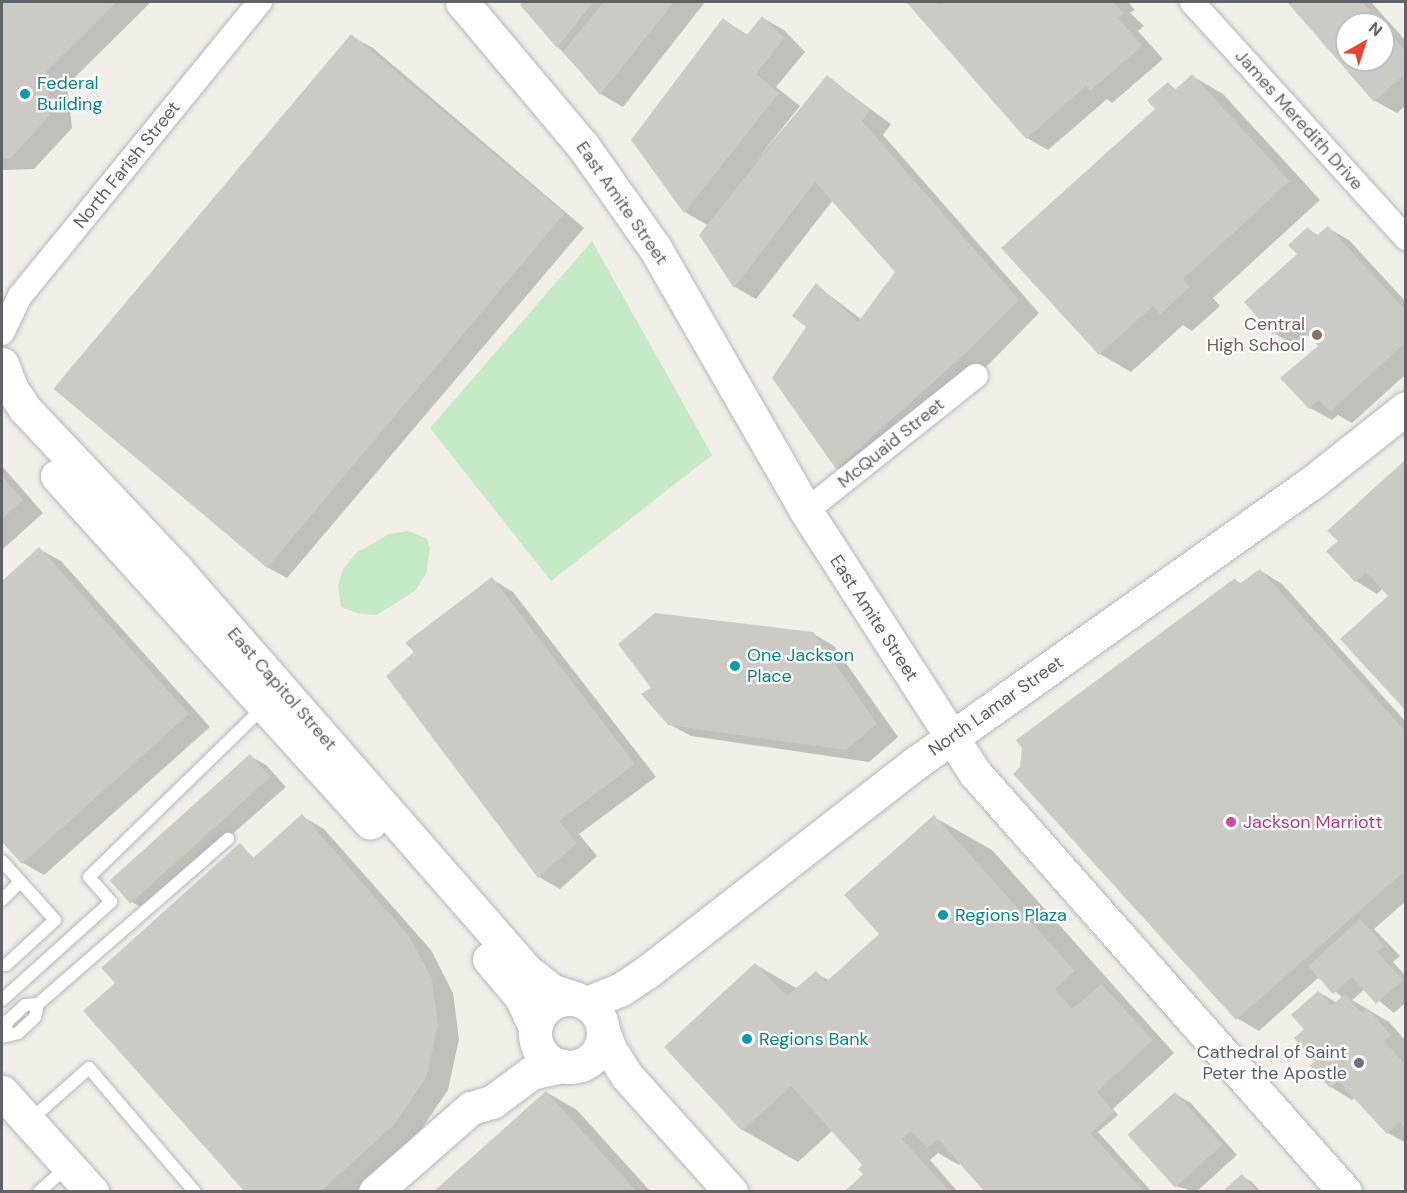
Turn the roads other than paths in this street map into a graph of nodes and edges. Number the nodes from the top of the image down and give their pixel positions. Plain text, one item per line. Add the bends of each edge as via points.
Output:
1 (260, 2) edge
2 (462, 2) edge
3 (1192, 2) edge
4 (1406, 238) edge
5 (2, 333) edge
6 (2, 364) edge
7 (976, 376) dead end
8 (1406, 408) edge
9 (2, 414) edge
10 (806, 511) junction
11 (265, 706) junction
12 (951, 737) junction
13 (228, 839) dead end
14 (2, 861) edge
15 (21, 882) junction
16 (2, 900) edge
17 (3, 968) edge
18 (2, 1000) edge
19 (589, 1011) junction
20 (535, 1031) junction
21 (2, 1037) edge
22 (565, 1066) junction
23 (2, 1092) edge
24 (471, 1108) junction
25 (28, 1121) junction
26 (68, 1166) junction
27 (39, 1191) edge
28 (92, 1191) edge
29 (195, 1191) edge
30 (375, 1191) edge
31 (702, 1191) edge
32 (731, 1191) edge
33 (1345, 1191) edge

1 - 5 street, North Farish Street via 20,296
2 - 10 main road, East Amite Street via 583,146 655,248
3 - 4 street, James Meredith Drive
6 - 19 main road, East Capitol Street via 25,409 185,578 527,971
7 - 10 street, McQuaid Street
8 - 12 main road, North Lamar Street via 1310,484
9 - 11 main road, East Capitol Street
10 - 12 main road, East Amite Street
11 - 18 lane via 89,877 111,902
11 - 20 main road, East Capitol Street via 501,973 520,998
12 - 19 main road, North Lamar Street via 647,972
12 - 33 main road, East Amite Street via 975,773 1052,863
13 - 21 lane via 38,1004 25,1005 8,1021
14 - 15 lane
15 - 16 lane
15 - 17 lane via 55,920
19 - 20 main road via 555,1001 546,1006
19 - 22 main road via 599,1050 591,1059
19 - 32 main road via 627,1076
20 - 22 main road via 539,1050
20 - 24 main road via 478,1088
22 - 24 main road via 531,1073 492,1102
22 - 31 main road via 587,1073 609,1088
23 - 25 main road
24 - 30 main road
25 - 26 main road
25 - 29 lane via 88,1068
26 - 27 lane
26 - 28 main road

